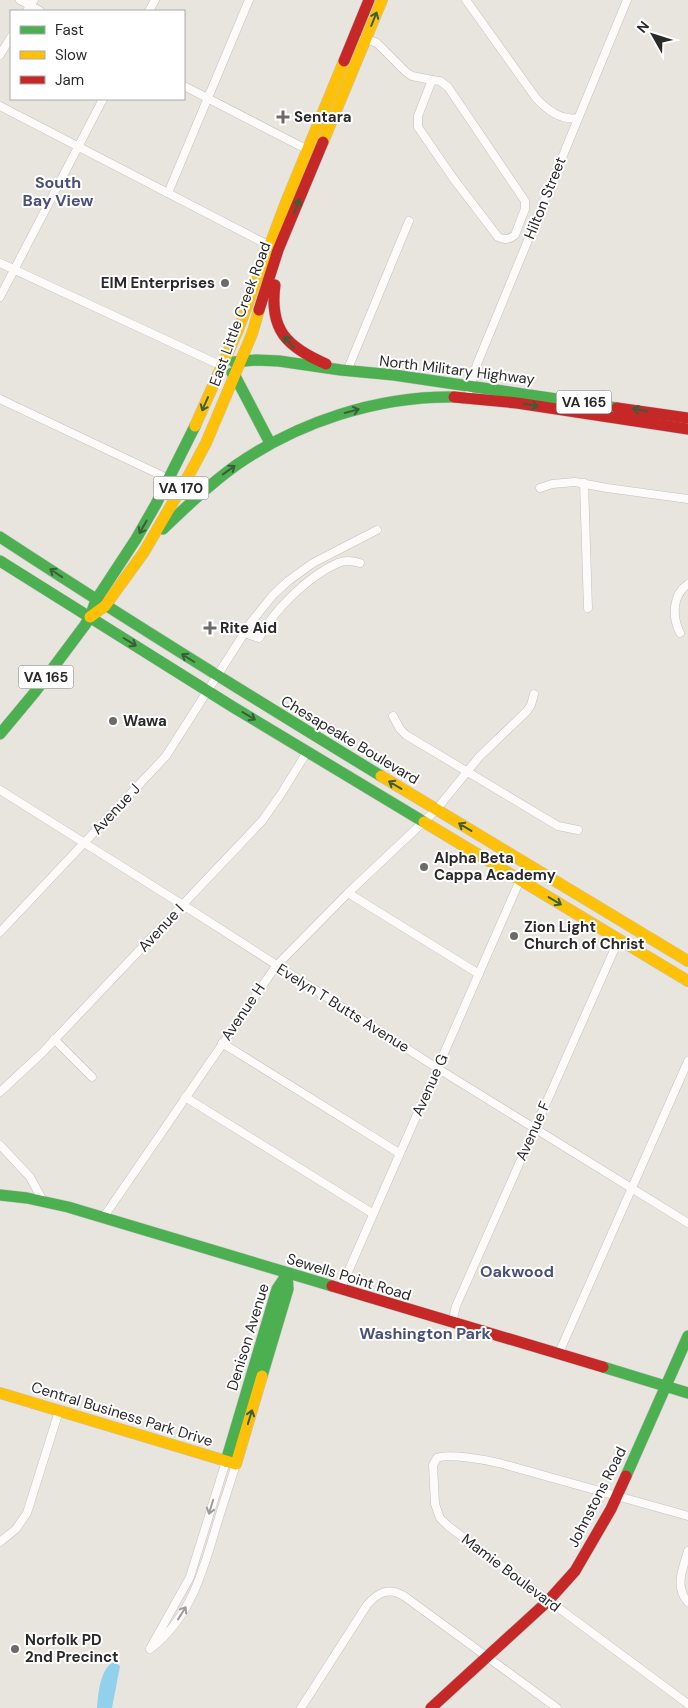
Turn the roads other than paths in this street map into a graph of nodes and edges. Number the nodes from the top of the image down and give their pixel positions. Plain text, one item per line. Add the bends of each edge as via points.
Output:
1 (20, 0) edge
2 (249, 0) edge
3 (369, 0) edge
4 (382, 0) edge
5 (466, 0) edge
6 (627, 0) edge
7 (30, 6) edge
8 (361, 37) junction
9 (10, 39) edge
10 (0, 55) edge
11 (432, 80) junction
12 (185, 87) edge
13 (207, 98) junction
14 (102, 100) edge
15 (0, 106) edge
16 (578, 118) junction
17 (78, 146) junction
18 (308, 150) junction
19 (168, 193) junction
20 (409, 221) dead end
21 (274, 248) junction
22 (0, 263) edge
23 (14, 269) junction
24 (0, 296) edge
25 (242, 360) junction
26 (222, 366) junction
27 (347, 371) junction
28 (235, 376) junction
29 (470, 386) junction
30 (467, 398) junction
31 (0, 399) edge
32 (257, 417) junction
33 (688, 418) edge
34 (306, 426) junction
35 (688, 429) edge
36 (270, 443) junction
37 (170, 479) junction
38 (584, 483) junction
39 (540, 488) dead end
40 (688, 499) edge
41 (377, 530) dead end
42 (0, 537) edge
43 (144, 552) junction
44 (0, 561) edge
45 (360, 563) dead end
46 (688, 584) edge
47 (101, 603) junction
48 (588, 608) dead end
49 (90, 617) junction
50 (244, 633) junction
51 (680, 633) dead end
52 (216, 676) junction
53 (208, 690) junction
54 (534, 694) dead end
55 (393, 716) dead end
56 (0, 734) edge
57 (307, 752) junction
58 (466, 771) junction
59 (0, 790) edge
60 (436, 810) junction
61 (423, 822) junction
62 (578, 830) dead end
63 (84, 842) junction
64 (520, 880) junction
65 (348, 893) junction
66 (183, 905) junction
67 (0, 932) edge
68 (619, 939) junction
69 (688, 961) edge
70 (276, 966) junction
71 (479, 974) junction
72 (688, 981) edge
73 (54, 1040) junction
74 (222, 1043) junction
75 (688, 1061) edge
76 (437, 1068) junction
77 (92, 1077) dead end
78 (0, 1092) edge
79 (185, 1097) junction
80 (534, 1128) junction
81 (0, 1145) edge
82 (399, 1153) junction
83 (631, 1188) junction
84 (0, 1195) edge
85 (43, 1201) junction
86 (372, 1214) junction
87 (103, 1218) junction
88 (688, 1223) edge
89 (287, 1274) junction
90 (340, 1290) junction
91 (455, 1324) junction
92 (688, 1336) edge
93 (558, 1355) junction
94 (665, 1387) junction
95 (0, 1393) edge
96 (688, 1393) edge
97 (59, 1411) junction
98 (231, 1462) junction
99 (617, 1496) junction
100 (688, 1516) edge
101 (0, 1542) edge
102 (688, 1551) edge
103 (548, 1601) junction
104 (688, 1602) edge
105 (487, 1656) junction
106 (688, 1704) edge
107 (553, 1707) edge
108 (301, 1708) edge
109 (432, 1708) edge

1 - 7 street
2 - 13 street
3 - 8 main road, East Little Creek Road / VA 170
8 -> 4 main road, East Little Creek Road / VA 170
5 - 16 street via 543,106 561,117
6 - 16 street, Hilton Street
8 - 11 street via 377,43 406,72
8 - 18 main road, East Little Creek Road / VA 170
21 -> 8 main road, East Little Creek Road / VA 170
9 - 10 street
11 - 11 street via 448,87 525,201 525,209 511,238 498,237 418,127 418,116
12 - 13 street
13 - 18 street
13 - 19 street
14 - 17 street
15 - 17 street
16 - 29 street, Hilton Street
17 - 19 street
17 - 23 street
18 - 21 main road, East Little Creek Road / VA 170
19 - 21 street
20 - 27 street
21 - 25 main road, East Little Creek Road / VA 170 via 262,307
21 - 26 main road, East Little Creek Road / VA 170
27 -> 21 main road via 303,354 283,335 272,296 278,266
22 - 23 street
23 - 24 street
23 - 26 street
25 - 26 main road, North Military Highway / VA 165
25 - 27 main road, North Military Highway / VA 165
25 - 28 main road, East Little Creek Road / VA 170
26 - 28 main road
26 -> 37 main road, East Little Creek Road / VA 165
27 - 29 main road, North Military Highway / VA 165
28 - 32 main road
28 - 43 main road, East Little Creek Road / VA 170 via 206,443
29 - 30 street, Hilton Street
33 -> 29 main road, North Military Highway / VA 165
34 -> 30 main road, North Military Highway / VA 165 via 390,402
30 -> 35 main road, North Military Highway / VA 165
31 - 37 street
32 - 34 main road via 278,430
32 - 36 main road
34 - 36 main road, North Military Highway / VA 165
43 -> 36 main road, North Military Highway / VA 165 via 206,488
37 -> 47 main road, East Little Creek Road / VA 165
38 - 39 street via 564,482
38 - 40 street
38 - 48 street
41 - 50 street, Avenue J via 298,573 269,600
47 -> 42 main road, Chesapeake Boulevard
43 - 47 main road, East Little Creek Road / VA 165
44 - 49 main road
45 - 50 street via 338,563 305,585 273,616 259,638
46 - 51 street via 676,602 675,619
47 - 49 main road, East Little Creek Road / VA 165
52 -> 47 main road, Chesapeake Boulevard
49 -> 53 main road
49 - 56 main road, East Little Creek Road / VA 165
50 - 52 street, Avenue J
52 - 53 street, Avenue J
60 -> 52 main road, Chesapeake Boulevard
53 -> 57 main road
53 - 63 street, Avenue J via 166,756
54 - 58 street, Avenue H via 526,711
55 - 58 street via 406,734
57 - 61 main road
57 - 66 street, Avenue I via 262,821
58 - 60 street, Avenue H
58 - 62 street via 558,826
59 - 63 street, Evelyn T Butts Avenue
60 - 61 street, Avenue H
69 -> 60 main road, Chesapeake Boulevard
61 - 64 main road
61 - 65 street, Avenue H
63 - 66 street, Evelyn T Butts Avenue
63 - 67 street, Avenue J
64 -> 68 main road
64 - 71 street, Avenue G
65 - 70 street, Avenue H
65 - 71 street
66 - 70 street, Evelyn T Butts Avenue
66 - 73 street, Avenue I
68 - 72 main road
68 - 80 street, Avenue F
70 - 74 street, Avenue H
70 - 76 street, Evelyn T Butts Avenue
71 - 76 street, Avenue G
73 - 77 street
73 - 78 street, Avenue I
74 - 79 street, Avenue H
74 - 82 street
75 - 83 street
76 - 80 street, Evelyn T Butts Avenue
76 - 82 street, Avenue G
79 - 86 street
79 - 87 street, Avenue H
80 - 83 street, Evelyn T Butts Avenue
80 - 91 street, Avenue F via 456,1306
81 - 85 street via 30,1177
82 - 86 street, Avenue G
83 - 88 street, Evelyn T Butts Avenue
83 - 93 street
84 - 85 main road, Sewells Point Road
85 - 87 main road, Sewells Point Road
86 - 90 street, Avenue G
87 - 89 main road, Sewells Point Road
89 - 90 main road, Sewells Point Road
89 - 98 main road, Denison Avenue via 278,1289
90 - 91 main road, Sewells Point Road
91 - 93 main road, Sewells Point Road
92 - 94 main road, Johnstons Road
93 - 94 main road, Sewells Point Road
94 - 96 main road, Sewells Point Road
94 - 99 main road, Johnstons Road
95 - 97 main road, Central Business Park Drive
97 - 98 main road, Central Business Park Drive
97 - 101 street via 27,1513 16,1529
98 -> 98 street, Denison Avenue via 190,1577 150,1649 175,1625 198,1585
99 - 100 street
99 - 103 main road, Johnstons Road via 585,1556
99 - 103 street, Mamie Boulevard via 480,1459 437,1458 433,1465 434,1504 448,1526
102 - 104 street via 680,1585
103 - 105 main road, Johnstons Road
103 - 106 street, Mamie Boulevard
105 - 107 street
105 - 108 street via 398,1592 385,1591 367,1605
105 - 109 main road, Johnstons Road

